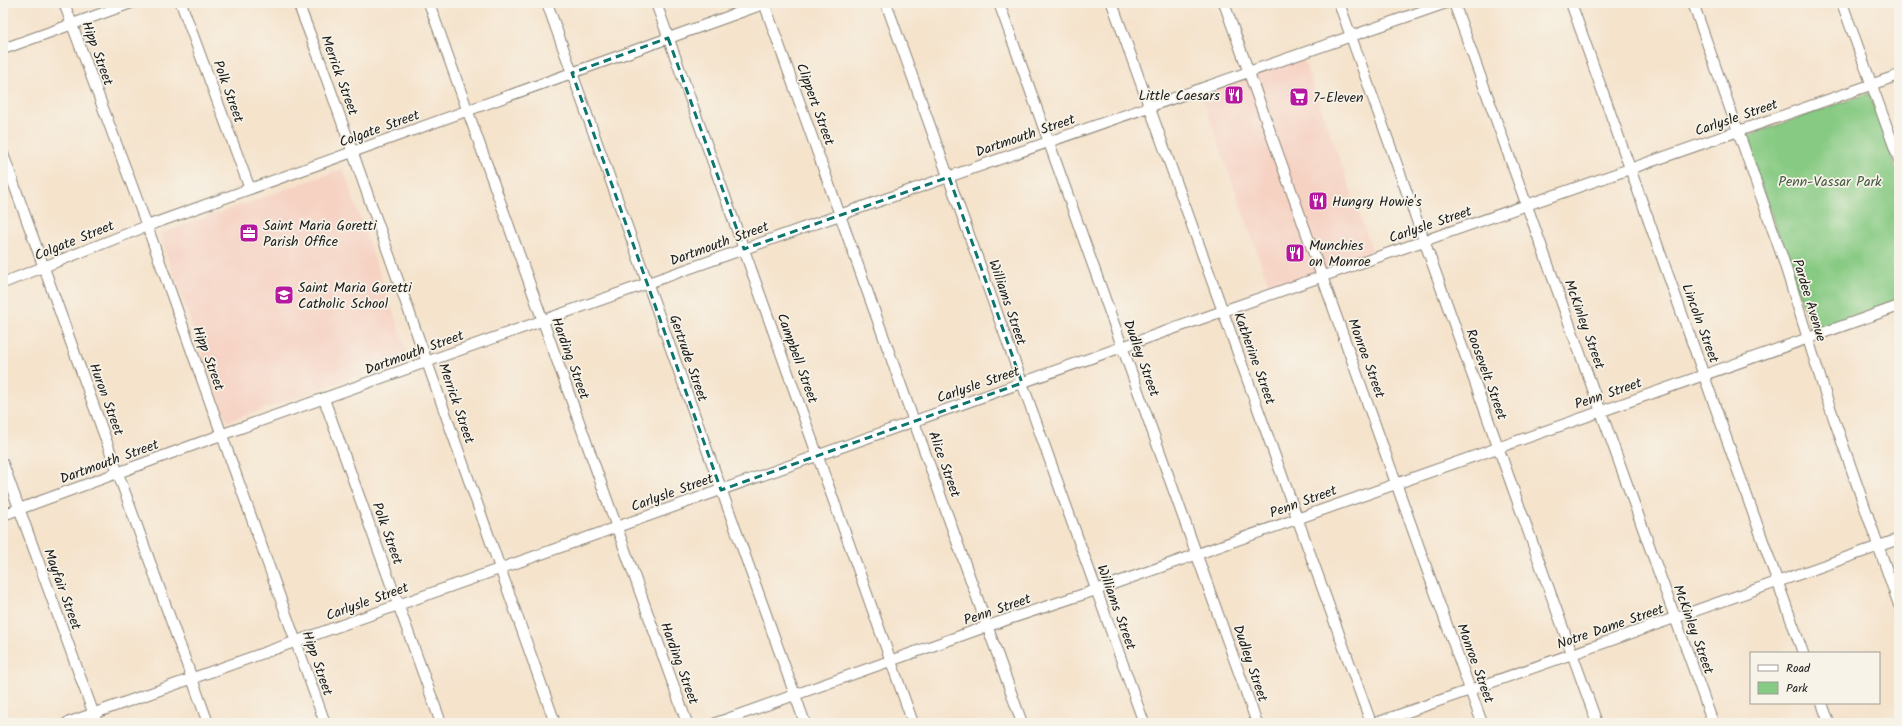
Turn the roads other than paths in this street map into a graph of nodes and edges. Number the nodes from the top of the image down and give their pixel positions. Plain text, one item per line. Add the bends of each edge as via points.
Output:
1 (64, 3) edge
2 (131, 3) edge
3 (181, 3) edge
4 (298, 3) edge
5 (429, 3) edge
6 (547, 3) edge
7 (656, 3) edge
8 (765, 3) edge
9 (886, 3) edge
10 (998, 3) edge
11 (1112, 3) edge
12 (1224, 3) edge
13 (1339, 3) edge
14 (1446, 3) edge
15 (1454, 3) edge
16 (1571, 3) edge
17 (1693, 3) edge
18 (1842, 3) edge
19 (72, 24) junction
20 (1351, 35) junction
21 (668, 38) junction
22 (3, 49) edge
23 (1249, 71) junction
24 (572, 73) junction
25 (1899, 75) edge
26 (1872, 85) junction
27 (1150, 106) junction
28 (467, 111) junction
29 (1738, 131) junction
30 (1048, 142) junction
31 (353, 152) junction
32 (3, 154) edge
33 (1899, 160) edge
34 (1631, 168) junction
35 (949, 177) junction
36 (250, 189) junction
37 (1528, 205) junction
38 (841, 215) junction
39 (147, 226) junction
40 (1424, 241) junction
41 (744, 249) junction
42 (45, 267) junction
43 (1323, 276) junction
44 (3, 283) edge
45 (648, 284) junction
46 (1899, 306) edge
47 (1223, 311) junction
48 (542, 321) junction
49 (1808, 338) junction
50 (1124, 347) junction
51 (427, 362) junction
52 (1704, 374) junction
53 (1022, 383) junction
54 (324, 399) junction
55 (1601, 411) junction
56 (914, 422) junction
57 (222, 435) junction
58 (1498, 447) junction
59 (819, 455) junction
60 (3, 464) edge
61 (119, 472) junction
62 (1397, 482) junction
63 (721, 490) junction
64 (19, 509) junction
65 (3, 514) edge
66 (1298, 518) junction
67 (617, 527) junction
68 (1899, 539) edge
69 (1878, 546) junction
70 (1198, 554) junction
71 (500, 568) junction
72 (1778, 582) junction
73 (1096, 590) junction
74 (399, 604) junction
75 (1899, 606) edge
76 (1675, 618) junction
77 (988, 626) junction
78 (296, 642) junction
79 (1804, 652) edge
80 (1572, 654) junction
81 (892, 661) junction
82 (192, 678) junction
83 (1471, 690) junction
84 (795, 695) junction
85 (1822, 704) edge
86 (95, 718) edge
87 (67, 723) edge
88 (208, 723) edge
89 (325, 723) edge
90 (441, 723) edge
91 (555, 723) edge
92 (687, 723) edge
93 (716, 723) edge
94 (805, 723) edge
95 (913, 723) edge
96 (1022, 723) edge
97 (1144, 723) edge
98 (1258, 723) edge
99 (1371, 723) edge
100 (1376, 723) edge
101 (1482, 723) edge
102 (1597, 723) edge
103 (1713, 723) edge
104 (1829, 723) edge

1 - 19 street, Hipp Street
2 - 19 street
3 - 36 street, Polk Street
4 - 31 street, Merrick Street
5 - 28 street, Harding Street
6 - 24 street, Gertrude Street
7 - 21 street, Campbell Street
8 - 21 street, Colgate Street
8 - 38 street, Clippert Street
9 - 35 street, Williams Street
10 - 30 street, Dudley Street
11 - 27 street, Katherine Street
12 - 23 street, Monroe Street
13 - 20 street, Roosevelt Street
14 - 20 street, Dartmouth Street
15 - 37 street, McKinley Street
16 - 34 street, Lincoln Street
17 - 29 street, Pardee Avenue
18 - 26 street
19 - 22 street
19 - 39 street, Hipp Street
20 - 23 street, Dartmouth Street
20 - 40 street, Roosevelt Street
21 - 24 street, Colgate Street
21 - 41 street, Campbell Street
23 - 27 street, Dartmouth Street
23 - 43 street, Monroe Street
24 - 28 street, Colgate Street
24 - 45 street, Gertrude Street
25 - 26 street, Carlysle Street
26 - 29 street, Carlysle Street
26 - 33 street
27 - 30 street, Dartmouth Street
27 - 47 street, Katherine Street
28 - 31 street, Colgate Street
28 - 48 street, Harding Street
29 - 34 street, Carlysle Street
29 - 49 street, Pardee Avenue
30 - 35 street, Dartmouth Street
30 - 50 street, Dudley Street
31 - 36 street, Colgate Street
31 - 51 street, Merrick Street
32 - 42 street, Huron Street
34 - 37 street, Carlysle Street
34 - 52 street, Lincoln Street
35 - 38 street, Dartmouth Street
35 - 53 street, Williams Street
36 - 39 street, Colgate Street
37 - 40 street, Carlysle Street
37 - 55 street, McKinley Street
38 - 41 street, Dartmouth Street
38 - 56 street, Alice Street
39 - 42 street, Colgate Street
39 - 57 street, Hipp Street
40 - 43 street, Carlysle Street
40 - 58 street, Roosevelt Street
41 - 45 street, Dartmouth Street
41 - 59 street, Campbell Street
42 - 44 street, Colgate Street
42 - 61 street, Huron Street
43 - 47 street, Carlysle Street
43 - 62 street, Monroe Street
45 - 48 street, Dartmouth Street
45 - 63 street, Gertrude Street
46 - 49 street, Penn Street
47 - 50 street, Carlysle Street
47 - 66 street, Katherine Street
48 - 51 street, Dartmouth Street
48 - 67 street, Harding Street
49 - 52 street, Penn Street
49 - 69 street, Pardee Avenue
50 - 53 street, Carlysle Street
50 - 70 street, Dudley Street
51 - 54 street, Dartmouth Street
51 - 71 street, Merrick Street
52 - 55 street, Penn Street
52 - 72 street, Lincoln Street
53 - 56 street, Carlysle Street
53 - 73 street, Williams Street
54 - 57 street, Dartmouth Street
54 - 74 street, Polk Street
55 - 58 street, Penn Street
55 - 76 street, McKinley Street
56 - 59 street, Carlysle Street
56 - 77 street, Alice Street
57 - 61 street, Dartmouth Street
57 - 78 street, Hipp Street
58 - 62 street, Penn Street
58 - 80 street, Roosevelt Street
59 - 63 street, Carlysle Street
59 - 81 street, Campbell Street
60 - 64 street, Mayfair Street
61 - 64 street, Dartmouth Street
61 - 82 street, Huron Street
62 - 66 street, Penn Street
62 - 83 street, Monroe Street
63 - 67 street, Carlysle Street
63 - 84 street, Gertrude Street
64 - 65 street, Dartmouth Street
64 - 86 street, Mayfair Street
66 - 70 street, Penn Street
66 - 99 street, Katherine Street
67 - 71 street, Carlysle Street
67 - 92 street, Harding Street
68 - 69 street, Notre Dame Street
69 - 72 street, Notre Dame Street
69 - 75 street, Pardee Avenue
70 - 73 street, Penn Street
70 - 98 street, Dudley Street
71 - 74 street, Carlysle Street
71 - 91 street, Merrick Street
72 - 76 street, Notre Dame Street
72 - 79 street, Lincoln Street
73 - 77 street, Penn Street
73 - 97 street, Williams Street
74 - 78 street, Carlysle Street
74 - 90 street, Polk Street
76 - 80 street, Notre Dame Street
76 - 103 street, McKinley Street
77 - 81 street, Penn Street
77 - 96 street, Alice Street
78 - 82 street, Carlysle Street
78 - 89 street, Hipp Street
80 - 83 street, Notre Dame Street
80 - 102 street, Roosevelt Street
81 - 84 street, Penn Street
81 - 95 street, Campbell Street
82 - 86 street, Carlysle Street
82 - 88 street, Huron Street
83 - 100 street, Notre Dame Street
83 - 101 street, Monroe Street
84 - 93 street, Penn Street
84 - 94 street, Gertrude Street
85 - 104 street
86 - 87 street, Carlysle Street

